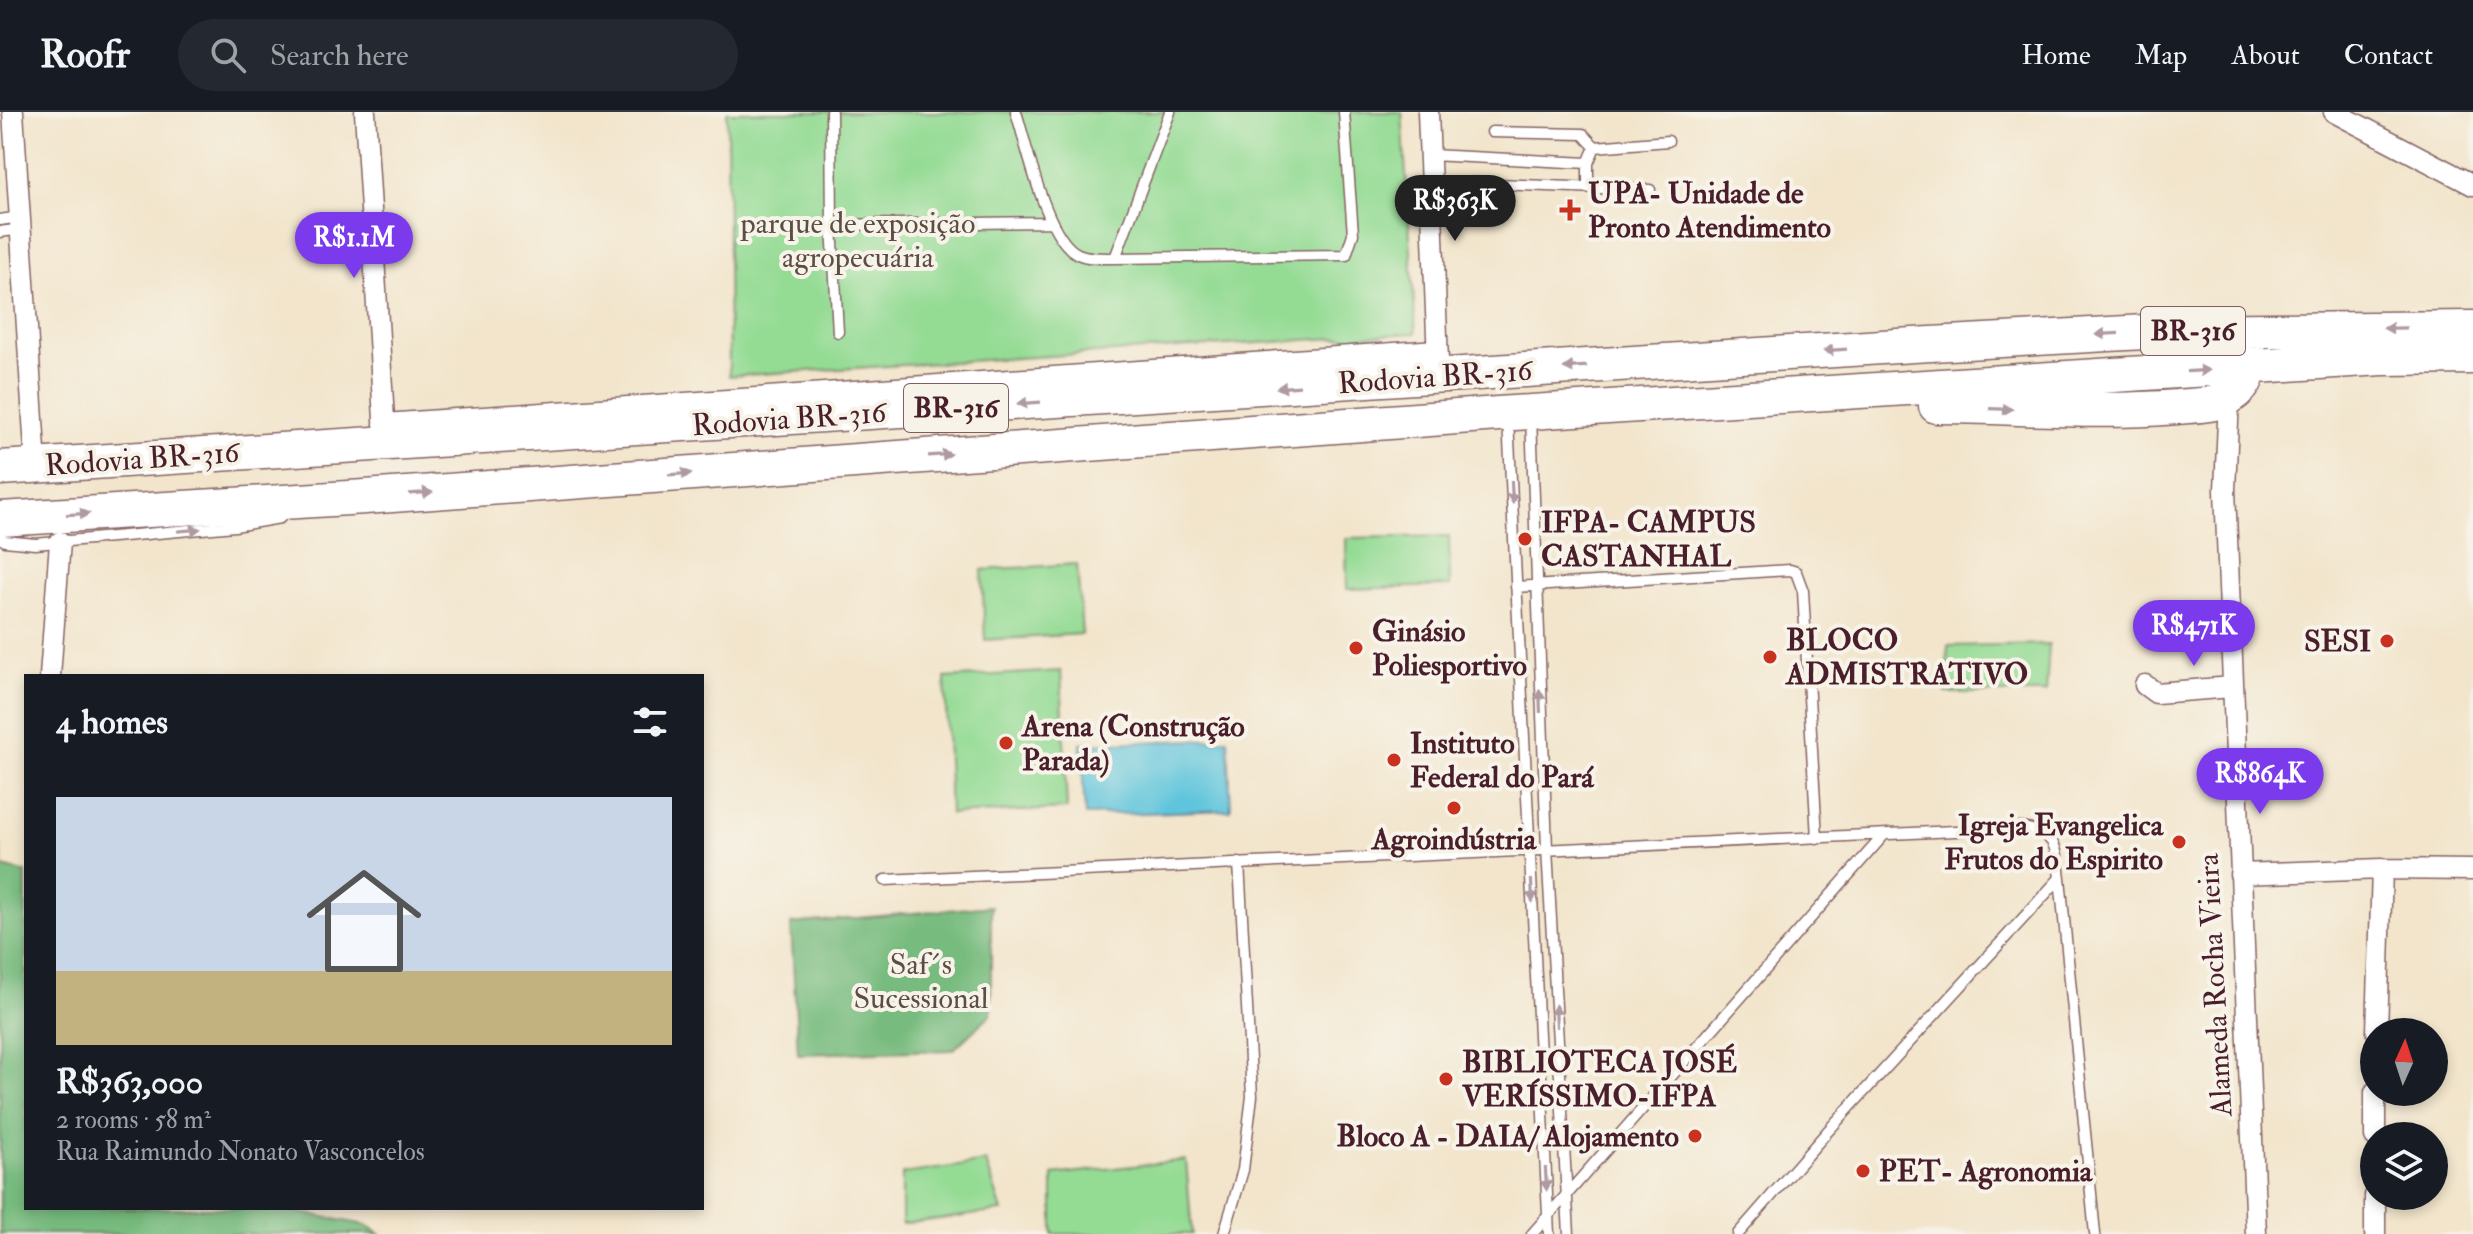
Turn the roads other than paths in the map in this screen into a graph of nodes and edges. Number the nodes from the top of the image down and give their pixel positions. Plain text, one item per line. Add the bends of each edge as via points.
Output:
1 (13, 112) edge
2 (365, 112) edge
3 (831, 112) edge
4 (1016, 112) edge
5 (1170, 112) edge
6 (1344, 112) edge
7 (1428, 112) edge
8 (2334, 112) edge
9 (1492, 132) dead end
10 (1668, 141) dead end
11 (1595, 147) junction
12 (1430, 155) junction
13 (1588, 163) junction
14 (1472, 183) dead end
15 (2473, 185) edge
16 (1588, 188) junction
17 (1650, 190) dead end
18 (1050, 222) junction
19 (10, 225) edge
20 (832, 225) junction
21 (1115, 258) junction
22 (2473, 328) edge
23 (2236, 331) junction
24 (838, 332) dead end
25 (2473, 357) edge
26 (1438, 363) junction
27 (2250, 368) junction
28 (2229, 398) junction
29 (1729, 400) junction
30 (1519, 413) junction
31 (385, 434) junction
32 (36, 466) junction
33 (0, 468) edge
34 (365, 497) junction
35 (311, 512) dead end
36 (296, 515) dead end
37 (0, 519) edge
38 (0, 538) edge
39 (60, 542) junction
40 (1535, 585) junction
41 (1516, 587) junction
42 (50, 674) edge
43 (2145, 685) dead end
44 (2232, 687) junction
45 (1883, 836) junction
46 (1817, 838) junction
47 (1530, 848) junction
48 (1547, 849) junction
49 (1239, 863) junction
50 (2382, 869) junction
51 (2473, 870) edge
52 (2240, 874) junction
53 (2060, 878) junction
54 (885, 880) dead end
55 (2377, 1018) edge
56 (1567, 1194) junction
57 (2375, 1210) edge
58 (1548, 1216) junction
59 (1224, 1234) edge
60 (1532, 1234) edge
61 (1549, 1234) edge
62 (1569, 1234) edge
63 (1738, 1234) edge
64 (2095, 1234) edge
65 (2256, 1234) edge
66 (2375, 1234) edge

1 - 19 street
2 - 31 street
3 - 20 lane
4 - 18 lane
5 - 21 lane
6 - 21 lane via 1353,234 1346,255
7 - 12 street
8 - 15 street
9 - 11 lane via 1583,134
10 - 11 lane
11 - 13 lane
12 - 13 lane
12 - 26 street
13 - 16 lane
14 - 16 lane
16 - 17 lane
18 - 20 lane
18 - 21 lane via 1061,242 1077,254
19 - 32 street
20 - 24 lane
22 -> 23 highway, BR-316
23 -> 26 highway, Rodovia BR-316 / BR-316
23 - 27 highway via 2249,354
25 - 27 highway, BR-316
26 - 31 highway, Rodovia BR-316 / BR-316
27 - 28 highway via 2245,385
29 -> 27 highway, BR-316
29 -> 28 highway via 1813,416 1937,406 2148,409
28 - 44 street, Alameda Rocha Vieira via 2225,490
29 - 30 highway, Rodovia BR-316 / BR-316
34 -> 30 highway, Rodovia BR-316 / BR-316
30 - 40 lane
30 -> 41 lane
31 - 32 highway, Rodovia BR-316 / BR-316
32 - 33 highway, Rodovia BR-316 / BR-316
34 - 35 lane
37 -> 34 highway, Rodovia BR-316 / BR-316
39 -> 36 lane
38 - 39 lane
39 - 42 street
40 - 41 lane
40 - 46 lane via 1796,572 1803,591
48 -> 40 lane
41 - 47 lane
43 - 44 street via 2156,693
44 - 52 street, Alameda Rocha Vieira
45 - 46 lane
45 - 53 lane via 2036,830 2055,844
45 - 56 lane
46 - 48 lane
47 - 48 lane
47 - 49 lane
47 -> 58 lane
56 -> 48 lane
49 - 54 lane
49 - 59 lane via 1252,1096 1243,1170
50 - 51 street
50 - 52 street
50 - 55 street
52 - 65 street, Alameda Rocha Vieira
53 - 63 lane
53 - 64 lane
56 - 58 lane
56 - 62 lane
57 - 66 street
58 - 60 lane
58 - 61 lane

